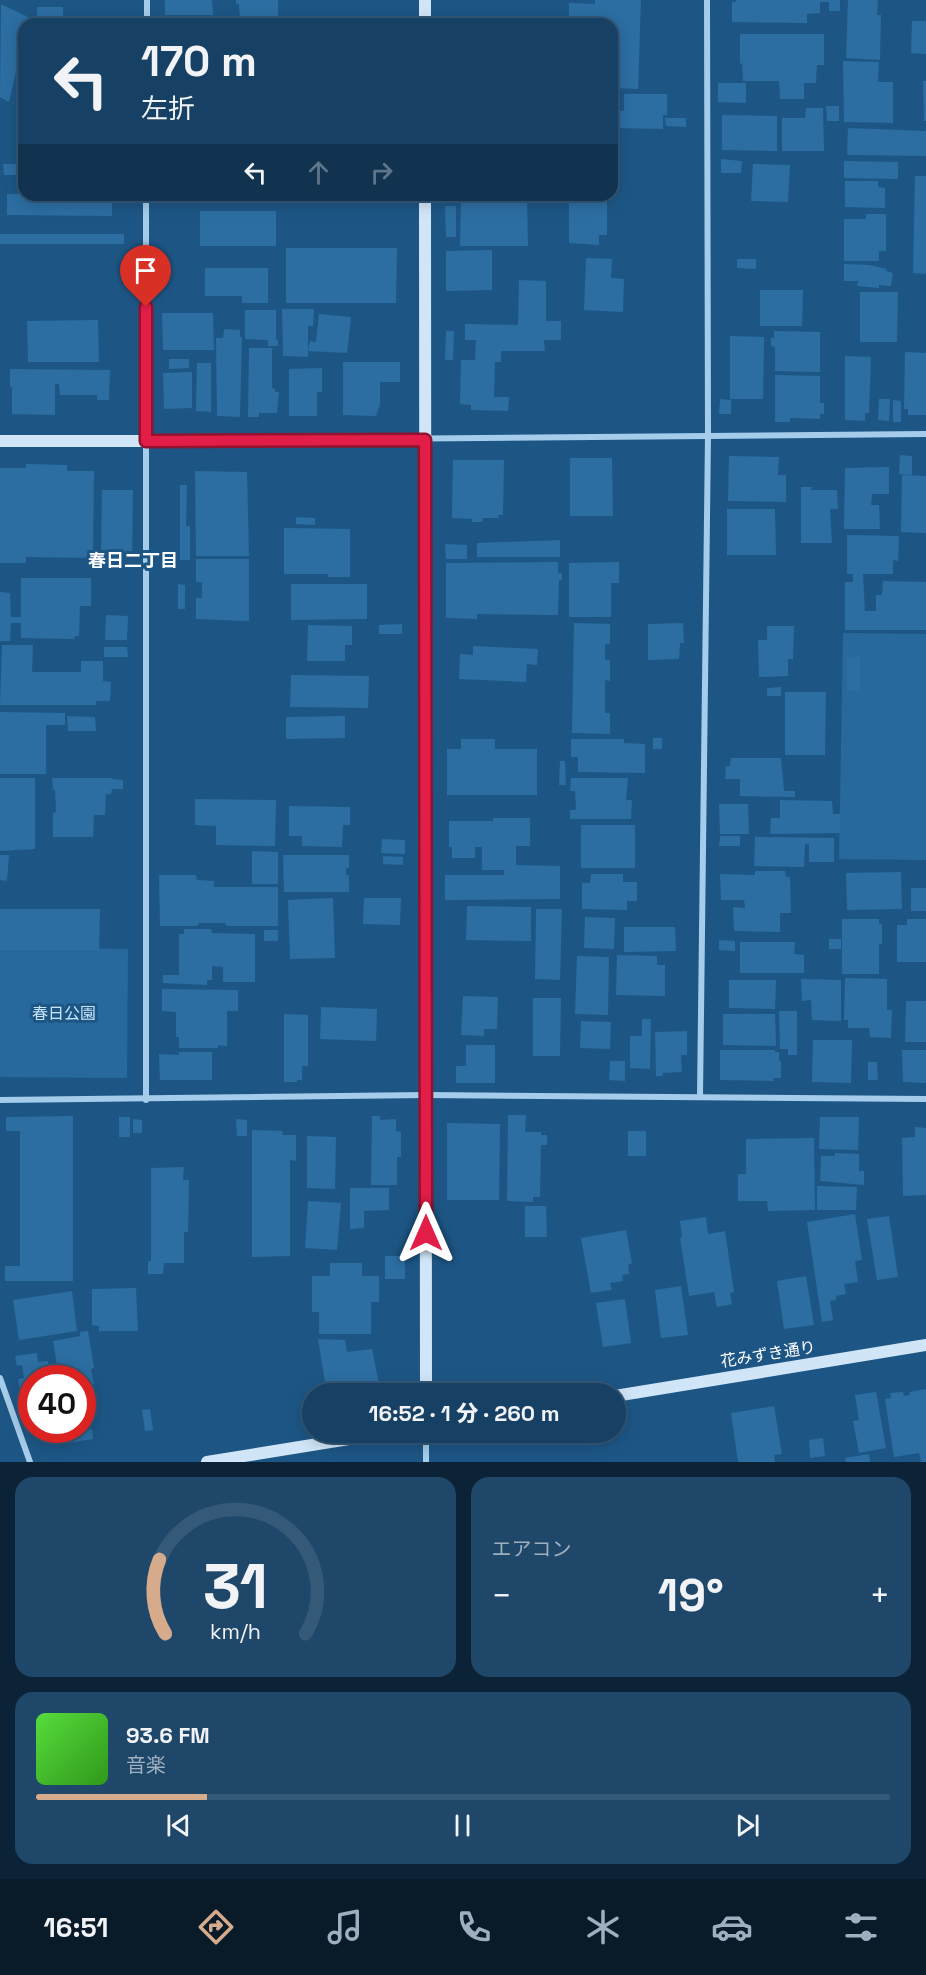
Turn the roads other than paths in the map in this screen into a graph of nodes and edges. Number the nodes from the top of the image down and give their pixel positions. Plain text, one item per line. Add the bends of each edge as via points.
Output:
1 (147, 0) edge
2 (425, 0) edge
3 (706, 0) edge
4 (147, 18) edge
5 (425, 18) edge
6 (146, 201) edge
7 (425, 201) edge
8 (926, 434) edge
9 (708, 435) junction
10 (425, 440) junction
11 (0, 441) edge
12 (146, 441) junction
13 (426, 1095) junction
14 (700, 1096) junction
15 (926, 1099) edge
16 (0, 1100) edge
17 (146, 1100) junction
18 (926, 1345) edge
19 (0, 1378) edge
20 (426, 1383) edge
21 (626, 1394) edge
22 (324, 1443) edge
23 (426, 1443) edge
24 (30, 1462) edge
25 (207, 1462) edge
26 (426, 1462) edge

1 - 4 street
2 - 5 street
3 - 9 street
6 - 12 street
7 - 10 street
8 - 9 street
9 - 10 street
9 - 14 street
10 - 12 street
10 - 13 street
11 - 12 street
12 - 17 street
13 - 14 street
13 - 17 street
13 - 20 street
14 - 15 street
16 - 17 street
18 - 21 street, 花みずき通り
19 - 24 street
22 - 25 street
23 - 26 street

